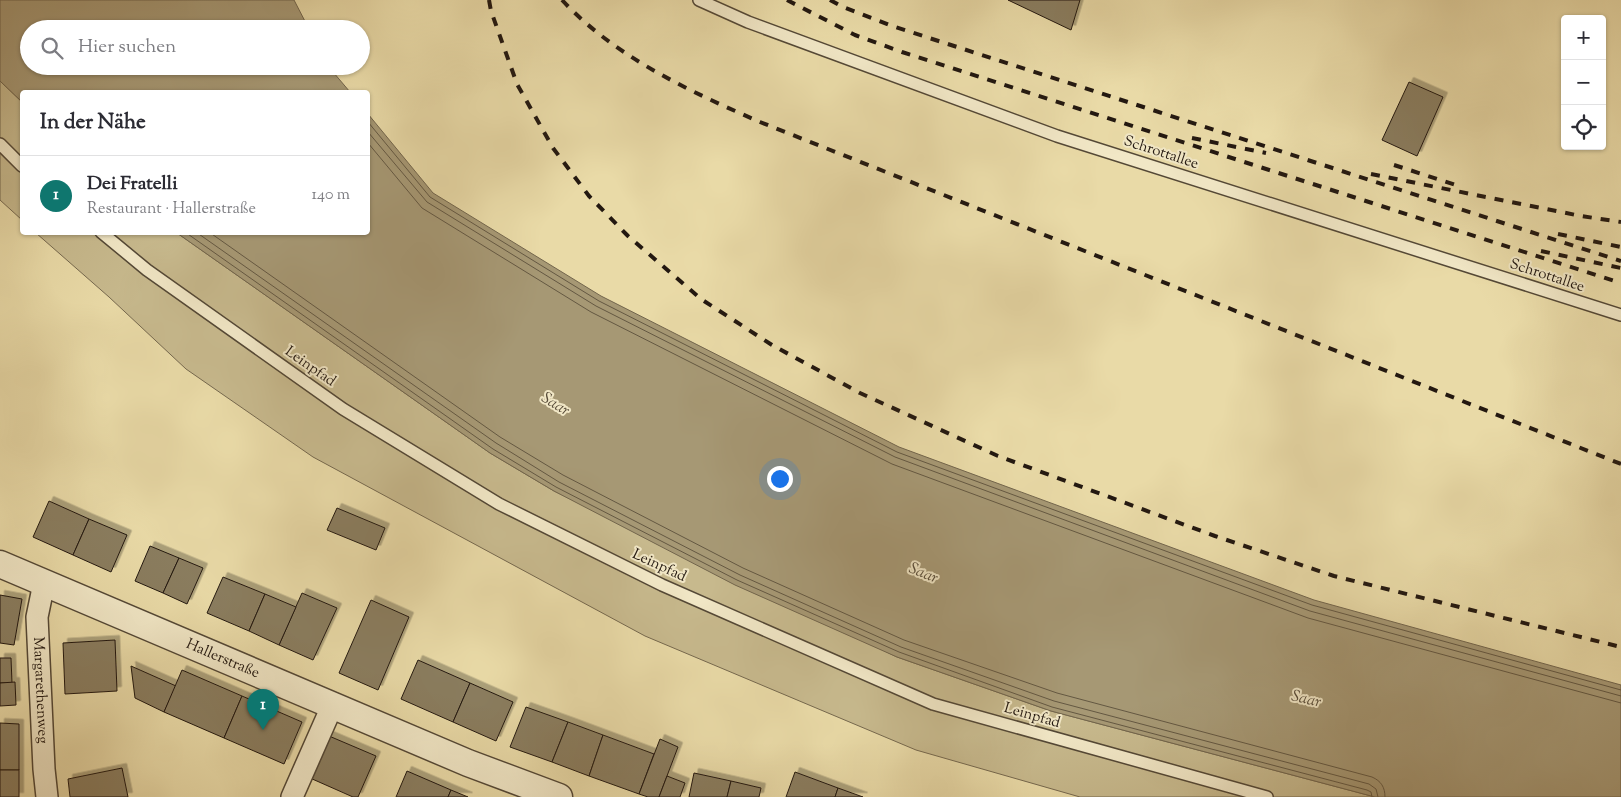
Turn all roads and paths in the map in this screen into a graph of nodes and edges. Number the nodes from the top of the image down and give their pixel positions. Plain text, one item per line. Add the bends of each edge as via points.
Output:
1 (700, 0) edge
2 (0, 144) edge
3 (20, 164) edge
4 (105, 235) edge
5 (1621, 315) edge
6 (0, 564) edge
7 (44, 583) junction
8 (333, 704) junction
9 (47, 797) edge
10 (292, 797) edge
11 (559, 797) edge
12 (1267, 797) edge

1 - 5 lane, Schrottallee via 748,22 1057,136
2 - 3 lane
4 - 12 lane, Leinpfad via 147,270 343,409 499,504 662,585 933,704
6 - 7 street, Hallerstraße
7 - 8 street, Hallerstraße
7 - 9 street, Margarethenweg via 36,617
8 - 10 street
8 - 11 street, Hallerstraße

